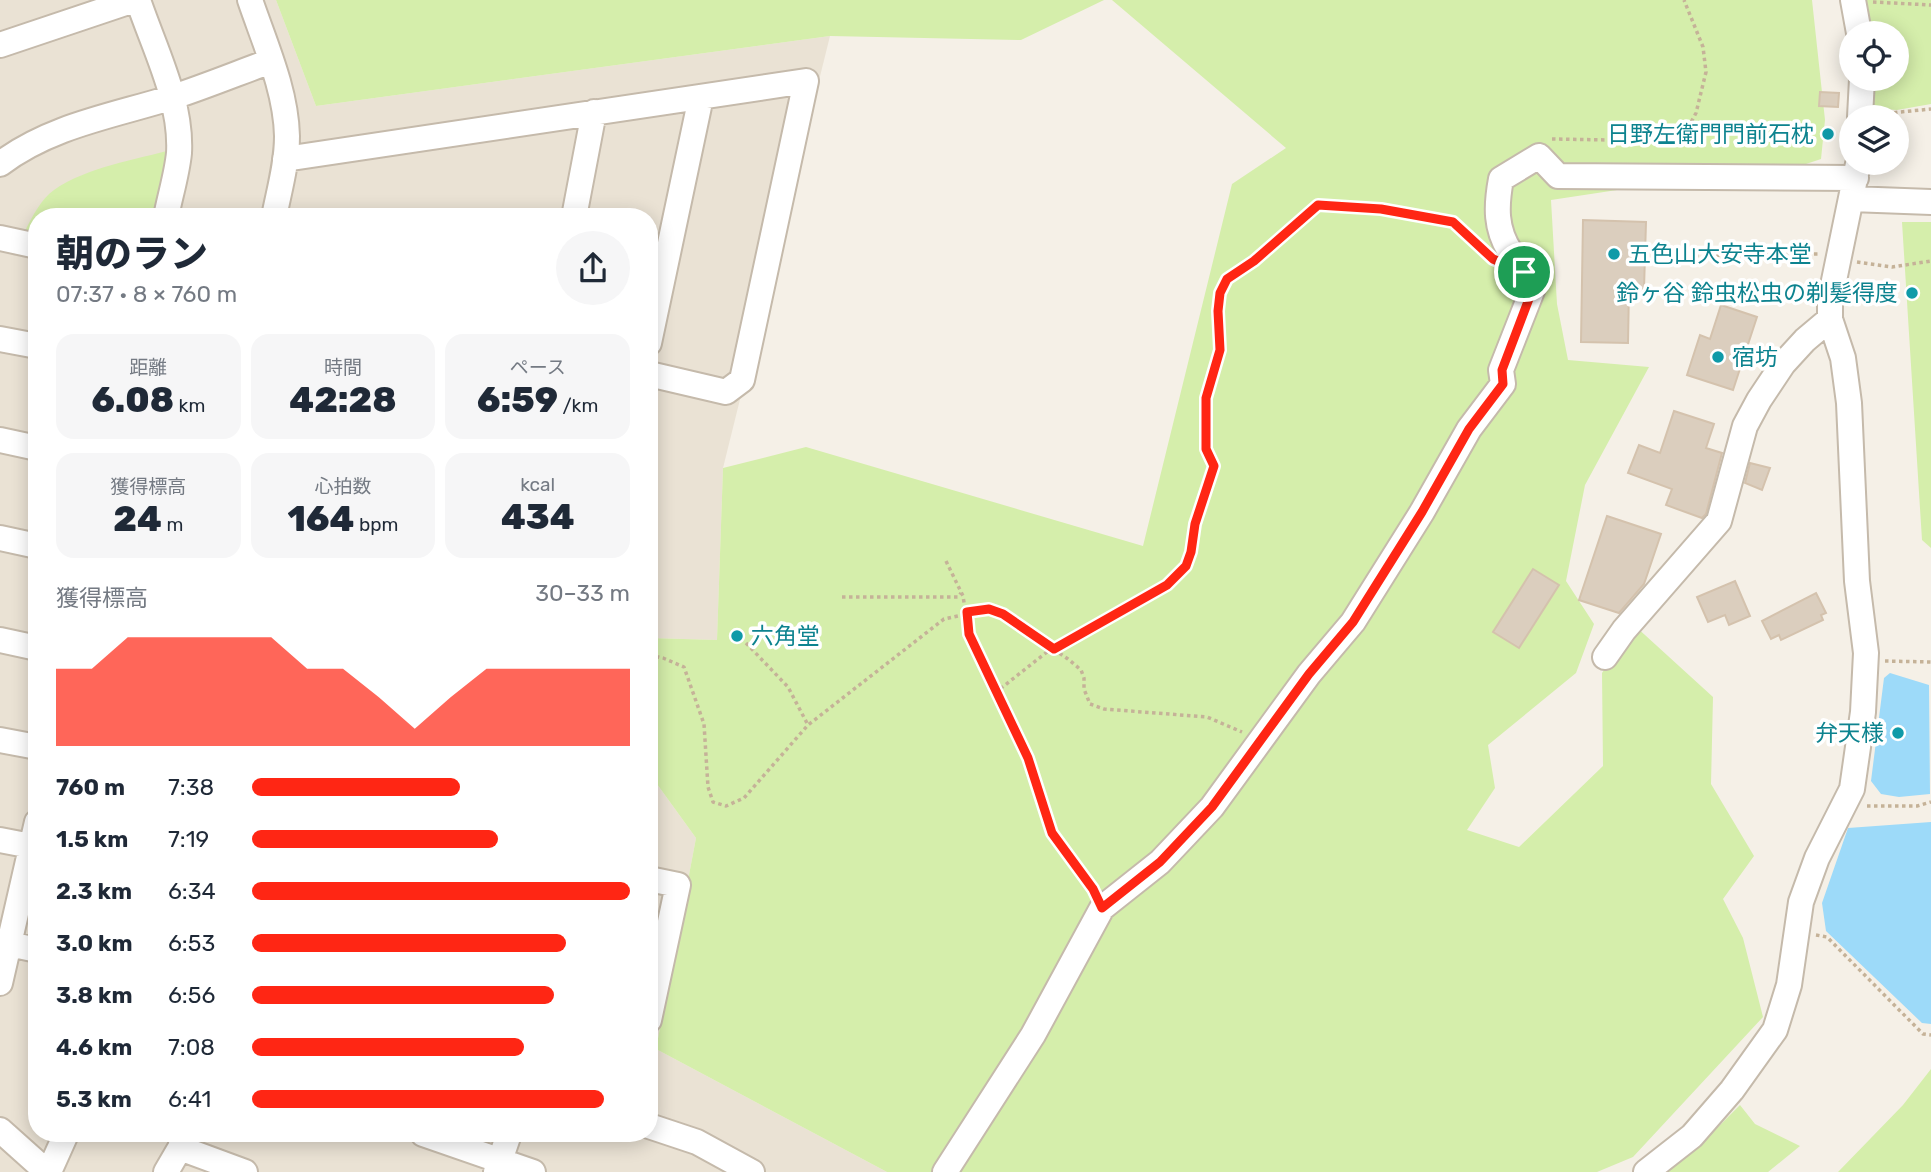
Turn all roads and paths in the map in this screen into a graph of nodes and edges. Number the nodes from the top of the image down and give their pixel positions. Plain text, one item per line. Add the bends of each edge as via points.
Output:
1 (136, 0) edge
2 (250, 0) edge
3 (1684, 0) edge
4 (1854, 4) edge
5 (1931, 5) edge
6 (0, 46) edge
7 (271, 61) junction
8 (701, 97) junction
9 (172, 98) junction
10 (1931, 109) edge
11 (594, 112) junction
12 (1909, 112) edge
13 (1539, 156) junction
14 (285, 159) junction
15 (0, 163) edge
16 (1855, 180) edge
17 (1931, 202) edge
18 (168, 208) edge
19 (276, 208) edge
20 (576, 208) edge
21 (0, 238) edge
22 (28, 244) edge
23 (1660, 256) dead end
24 (1838, 257) junction
25 (1493, 259) dead end
26 (1931, 261) edge
27 (658, 265) edge
28 (1830, 319) junction
29 (0, 339) edge
30 (28, 344) edge
31 (658, 376) edge
32 (0, 440) edge
33 (28, 445) edge
34 (0, 538) edge
35 (28, 544) edge
36 (946, 561) dead end
37 (962, 593) junction
38 (842, 597) dead end
39 (967, 612) junction
40 (0, 640) edge
41 (746, 643) dead end
42 (28, 646) edge
43 (1053, 649) junction
44 (658, 657) edge
45 (1605, 657) dead end
46 (1866, 661) junction
47 (1931, 662) edge
48 (995, 693) junction
49 (808, 725) junction
50 (0, 740) edge
51 (1259, 740) junction
52 (28, 745) edge
53 (1931, 802) edge
54 (1843, 807) junction
55 (0, 840) edge
56 (28, 845) edge
57 (28, 857) edge
58 (658, 881) edge
59 (1102, 908) junction
60 (1797, 929) junction
61 (4, 943) edge
62 (28, 948) edge
63 (658, 978) edge
64 (0, 983) edge
65 (1931, 1035) edge
66 (658, 1129) edge
67 (0, 1130) edge
68 (62, 1142) edge
69 (181, 1142) edge
70 (184, 1142) edge
71 (442, 1142) edge
72 (506, 1142) edge
73 (498, 1166) edge
74 (48, 1172) edge
75 (166, 1172) edge
76 (245, 1172) edge
77 (533, 1172) edge
78 (752, 1172) edge
79 (946, 1172) edge
80 (1646, 1172) edge

1 - 6 street
1 - 9 street
2 - 7 street
3 - 13 path via 1703,47 1706,72 1688,128 1668,141 1551,139
4 - 5 path
7 - 9 street
7 - 14 street via 285,121
8 - 11 street
8 - 27 street
8 - 31 street via 806,81 742,380 726,392
9 - 15 street via 61,130
9 - 18 street via 178,153
10 - 12 path
11 - 14 street
11 - 20 street
13 - 16 street via 1558,176
13 - 51 street via 1501,179 1497,201 1497,223 1532,291 1502,370 1503,384 1469,429 1353,622
14 - 19 street
16 - 17 street
16 - 24 street
21 - 22 street
23 - 24 path
24 - 26 path via 1892,267
24 - 28 street
25 - 43 path via 1453,222 1381,209 1318,205 1227,279 1218,311 1220,350 1206,398 1206,449 1214,466 1186,566 1167,585
28 - 45 street via 1783,364 1749,417 1719,522
28 - 46 street via 1843,358 1849,402 1857,581
29 - 30 street
32 - 33 street
34 - 35 street
36 - 37 path
37 - 38 path via 958,597
37 - 39 path
39 - 43 path via 989,609 1003,614
39 - 48 path via 969,634
39 - 49 path via 944,619
40 - 42 street
41 - 49 path via 788,687
43 - 48 path
43 - 51 path via 1081,670 1090,704 1207,717
44 - 49 path via 684,667 704,724 713,802 726,806 744,798
46 - 47 path
46 - 54 street via 1852,789
48 - 59 path via 1032,768 1052,833
50 - 52 street
51 - 59 street via 1178,846
53 - 54 path
54 - 60 street via 1817,858
55 - 56 street
57 - 61 street
58 - 63 street via 678,885
59 - 79 street via 1033,1035
60 - 65 path via 1827,937 1923,1034
60 - 80 street via 1789,985 1775,1030 1692,1136
61 - 62 street
61 - 64 street
66 - 78 street via 697,1142
67 - 74 street
68 - 74 street
69 - 75 street
70 - 76 street
71 - 73 street
72 - 73 street
73 - 77 street

